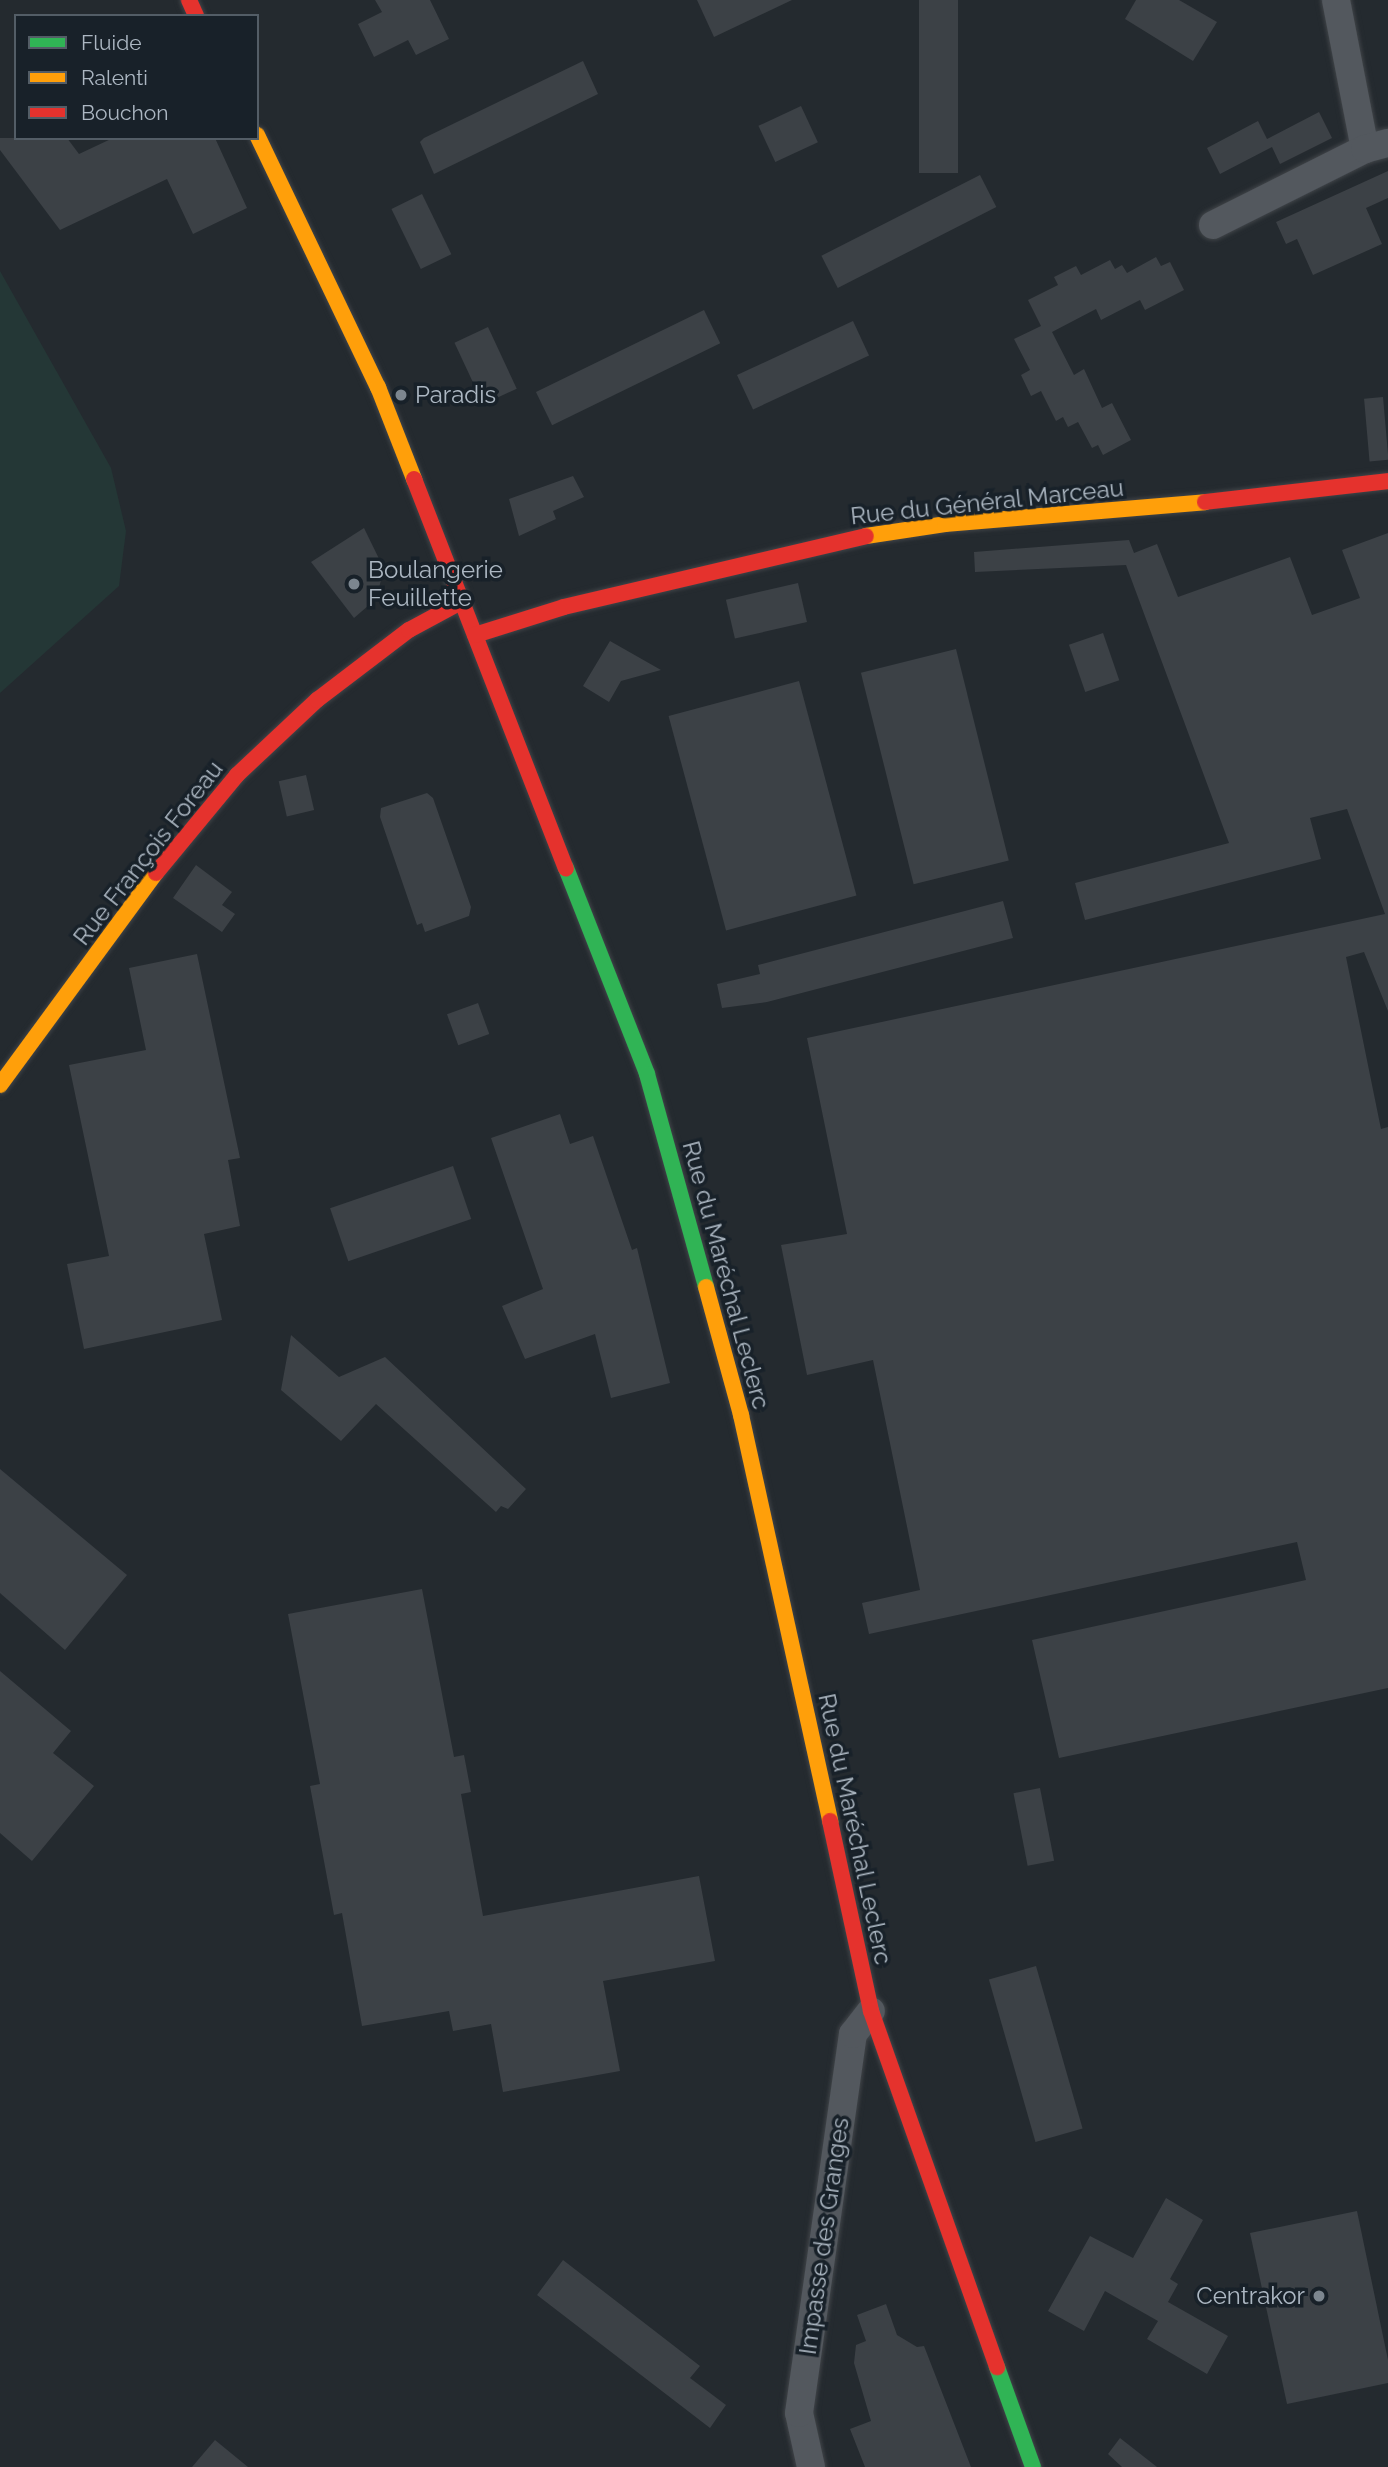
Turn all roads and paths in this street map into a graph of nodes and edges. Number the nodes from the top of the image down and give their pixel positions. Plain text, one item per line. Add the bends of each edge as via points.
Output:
1 (1336, 0) edge
2 (259, 139) edge
3 (1377, 146) edge
4 (1213, 225) dead end
5 (1388, 481) edge
6 (461, 601) junction
7 (475, 635) junction
8 (0, 1085) edge
9 (871, 2011) junction
10 (811, 2467) edge
11 (1033, 2467) edge

1 - 3 street
2 - 6 main road, Rue du Maréchal Leclerc via 378,387
3 - 4 street
5 - 7 main road, Rue du Général Marceau via 1113,512 945,524 850,538 564,607
6 - 7 main road, Rue du Maréchal Leclerc
6 - 8 main road, Rue François Foreau via 409,630 317,699 237,775 162,865
7 - 9 main road, Rue du Maréchal Leclerc via 647,1074 702,1262 741,1415
9 - 10 street, Impasse des Granges via 853,2034 799,2413
9 - 11 main road, Rue du Maréchal Leclerc

